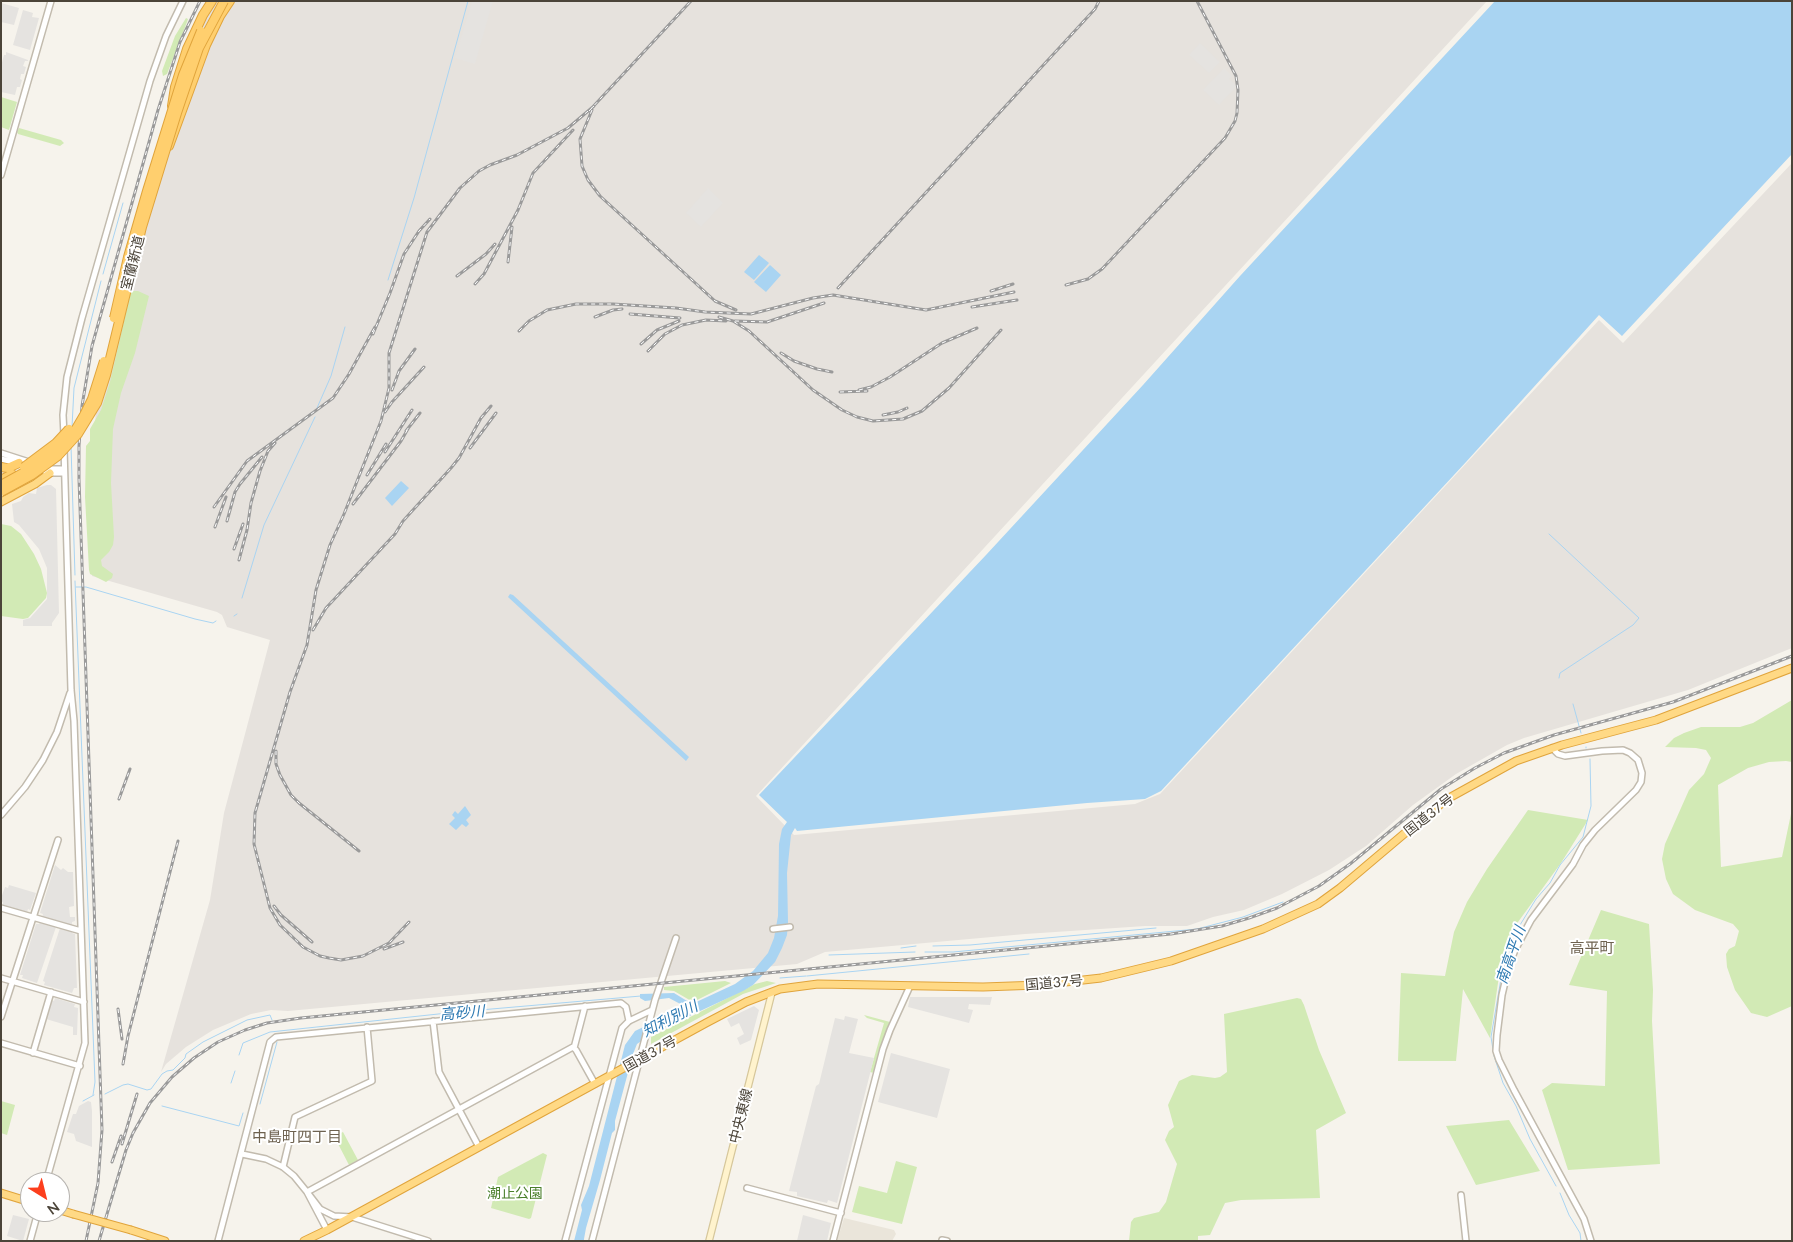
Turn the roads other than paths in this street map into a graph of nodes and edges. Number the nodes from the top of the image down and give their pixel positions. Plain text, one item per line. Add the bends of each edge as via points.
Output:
1 (51, 1) edge
2 (183, 1) edge
3 (212, 1) edge
4 (218, 1) edge
5 (224, 1) edge
6 (230, 1) edge
7 (171, 111) junction
8 (162, 162) junction
9 (1, 175) edge
10 (106, 375) junction
11 (95, 392) junction
12 (1, 454) edge
13 (1, 458) edge
14 (19, 463) junction
15 (1, 467) edge
16 (64, 471) junction
17 (50, 473) junction
18 (1, 480) edge
19 (1, 485) edge
20 (1, 492) edge
21 (5, 498) edge
22 (1, 502) edge
23 (1792, 668) edge
24 (71, 690) junction
25 (1552, 748) junction
26 (1, 815) edge
27 (58, 840) dead end
28 (1, 908) edge
29 (33, 917) junction
30 (790, 927) dead end
31 (773, 928) dead end
32 (81, 931) junction
33 (676, 938) dead end
34 (1, 978) edge
35 (13, 981) junction
36 (910, 986) junction
37 (51, 992) junction
38 (772, 992) junction
39 (84, 1002) junction
40 (585, 1006) junction
41 (652, 1010) junction
42 (1, 1016) edge
43 (433, 1021) junction
44 (629, 1021) junction
45 (367, 1028) junction
46 (1, 1043) edge
47 (574, 1048) junction
48 (33, 1052) junction
49 (639, 1060) junction
50 (80, 1066) junction
51 (609, 1076) junction
52 (595, 1084) junction
53 (459, 1109) junction
54 (479, 1147) junction
55 (242, 1154) junction
56 (283, 1167) junction
57 (49, 1172) edge
58 (748, 1188) dead end
59 (307, 1192) junction
60 (1, 1193) edge
61 (1461, 1195) dead end
62 (20, 1199) edge
63 (70, 1213) edge
64 (841, 1213) junction
65 (352, 1217) junction
66 (35, 1222) edge
67 (327, 1230) junction
68 (30, 1241) edge
69 (165, 1241) edge
70 (218, 1241) edge
71 (304, 1241) edge
72 (428, 1241) edge
73 (565, 1241) edge
74 (592, 1241) edge
75 (709, 1241) edge
76 (833, 1241) edge
77 (1466, 1241) edge
78 (1591, 1241) edge

1 - 9 street
2 - 16 street via 148,86 71,359 63,416
3 - 7 highway, bridge via 187,49 174,87
4 - 7 highway, 室蘭新道, bridge via 192,51
5 - 8 highway, 室蘭新道, bridge via 199,48
6 - 8 highway via 206,45 174,138
7 - 11 highway, 室蘭新道, bridge via 137,225
8 - 10 highway, 室蘭新道, bridge via 133,261
10 - 20 highway, 室蘭新道, bridge via 93,411 74,441 38,471
10 - 21 highway, bridge via 100,404 78,442 47,470
11 - 18 highway, bridge via 56,443 31,463
11 - 19 highway, 室蘭新道, bridge via 79,424 61,446 37,465
12 - 16 street
13 - 14 street
14 - 15 highway
14 - 17 street
16 - 17 street
16 - 24 street
17 - 21 highway
21 - 22 highway
23 - 25 highway, 国道37号 via 1656,720
24 - 26 street via 43,760 25,788
24 - 32 street
25 - 36 highway, 国道37号 via 1516,761 1456,794 1318,904 1263,929 1171,961 1101,978 1039,985
25 - 78 street via 1565,756 1623,750 1638,760 1642,773 1636,790 1595,830 1531,920 1509,965 1497,1035 1496,1051 1502,1067 1584,1219
27 - 29 street
28 - 29 street
29 - 32 street
29 - 35 street
30 - 31 street
32 - 39 street
33 - 41 street
34 - 35 street
35 - 37 street
35 - 42 street
36 - 38 highway, 国道37号 via 808,984
36 - 64 street via 883,1050
37 - 39 street
37 - 48 street
38 - 49 highway, 国道37号 via 746,1002
38 - 75 main road, 中央東線
39 - 50 street via 85,1044
40 - 43 street
40 - 44 street via 623,1004
40 - 47 street
41 - 44 street
41 - 49 street
43 - 45 street
43 - 53 street via 439,1072
44 - 51 street via 622,1028
45 - 55 street via 272,1039
45 - 56 street via 372,1081 295,1117
46 - 48 street
47 - 52 street
47 - 53 street
48 - 50 street
49 - 51 highway, 国道37号
49 - 74 street
50 - 57 street
51 - 52 highway, 国道37号
51 - 73 street
52 - 54 highway, 国道37号
53 - 54 street
53 - 59 street
54 - 65 highway, 国道37号
55 - 56 street
55 - 70 street
56 - 59 street
58 - 64 street
59 - 65 street via 324,1212
59 - 67 street
60 - 62 highway
61 - 77 street
63 - 69 highway, bridge
64 - 76 street
65 - 67 highway, 国道37号
65 - 72 street
66 - 68 street
67 - 71 highway, 国道37号

